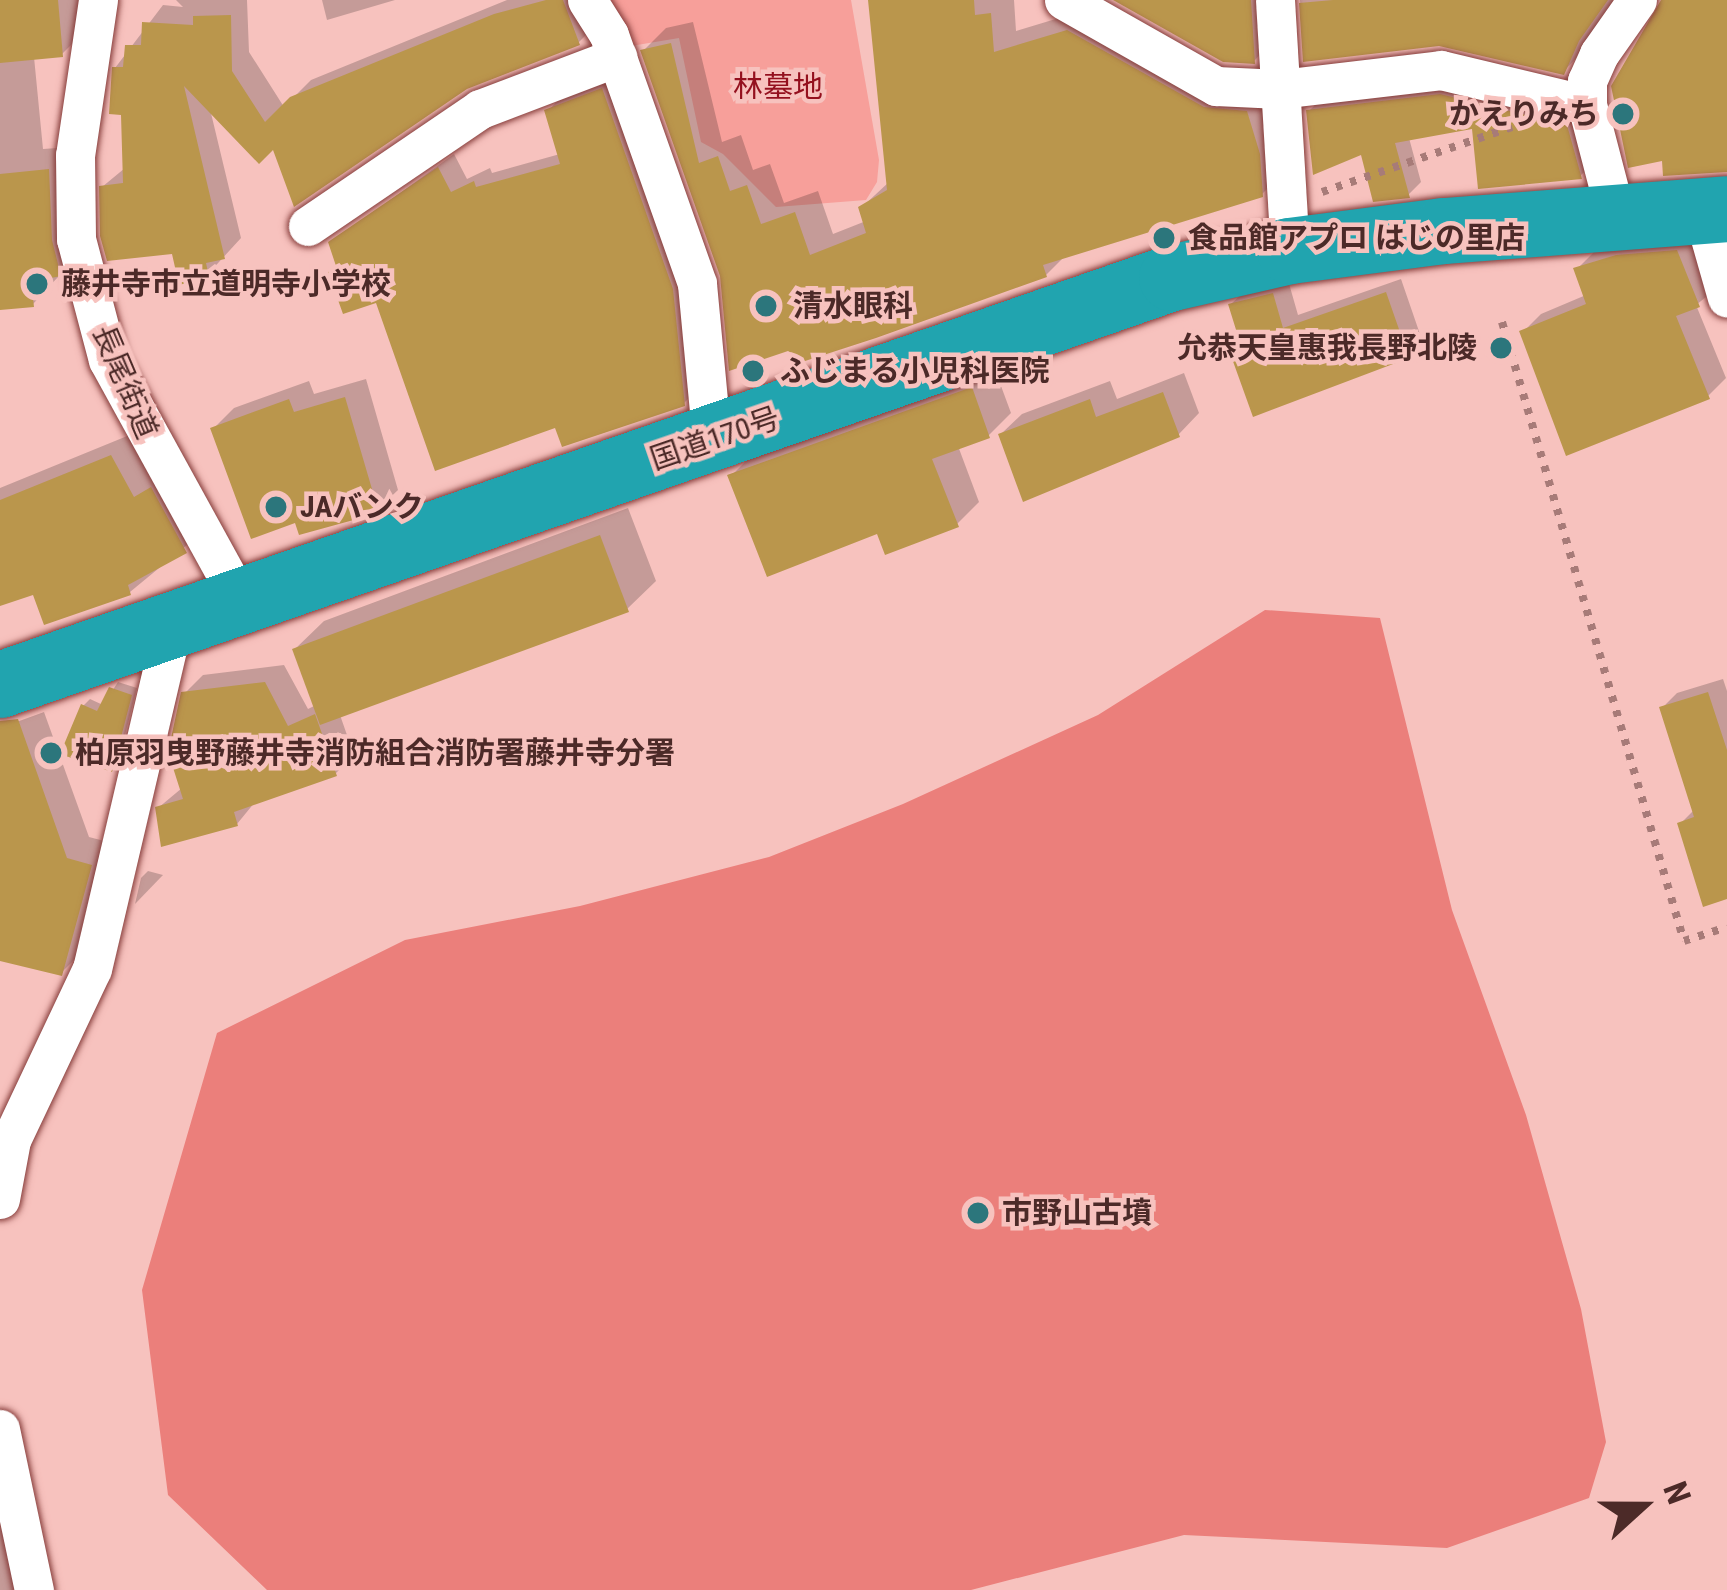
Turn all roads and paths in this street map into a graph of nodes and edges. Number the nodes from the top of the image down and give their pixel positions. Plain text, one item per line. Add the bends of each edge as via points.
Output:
1 (98, 0) edge
2 (586, 0) edge
3 (1064, 0) edge
4 (1275, 0) edge
5 (1637, 0) edge
6 (617, 57) junction
7 (1280, 89) junction
8 (1587, 105) junction
9 (1715, 210) edge
10 (1616, 216) junction
11 (308, 226) dead end
12 (1288, 228) junction
13 (1727, 298) edge
14 (1502, 322) dead end
15 (712, 442) junction
16 (240, 600) junction
17 (173, 623) junction
18 (0, 685) edge
19 (1727, 927) edge
20 (0, 1199) edge
21 (0, 1429) edge
22 (34, 1590) edge

1 - 16 street, 長尾街道 via 75,155 76,239 109,360
2 - 6 street
3 - 7 street via 1216,86
4 - 7 street
5 - 8 street via 1599,54
6 - 11 street via 480,109
6 - 15 street via 697,284
7 - 8 street via 1441,70
7 - 12 street
8 - 10 street
8 - 12 path via 1423,154
9 - 10 highway, 国道170号
9 - 13 street
10 - 12 highway, 国道170号
12 - 15 highway, 国道170号 via 1172,278
14 - 19 path via 1684,941
15 - 16 highway, 国道170号
16 - 17 highway, 国道170号
17 - 18 highway, 国道170号
17 - 20 street via 92,969 11,1140
21 - 22 street

